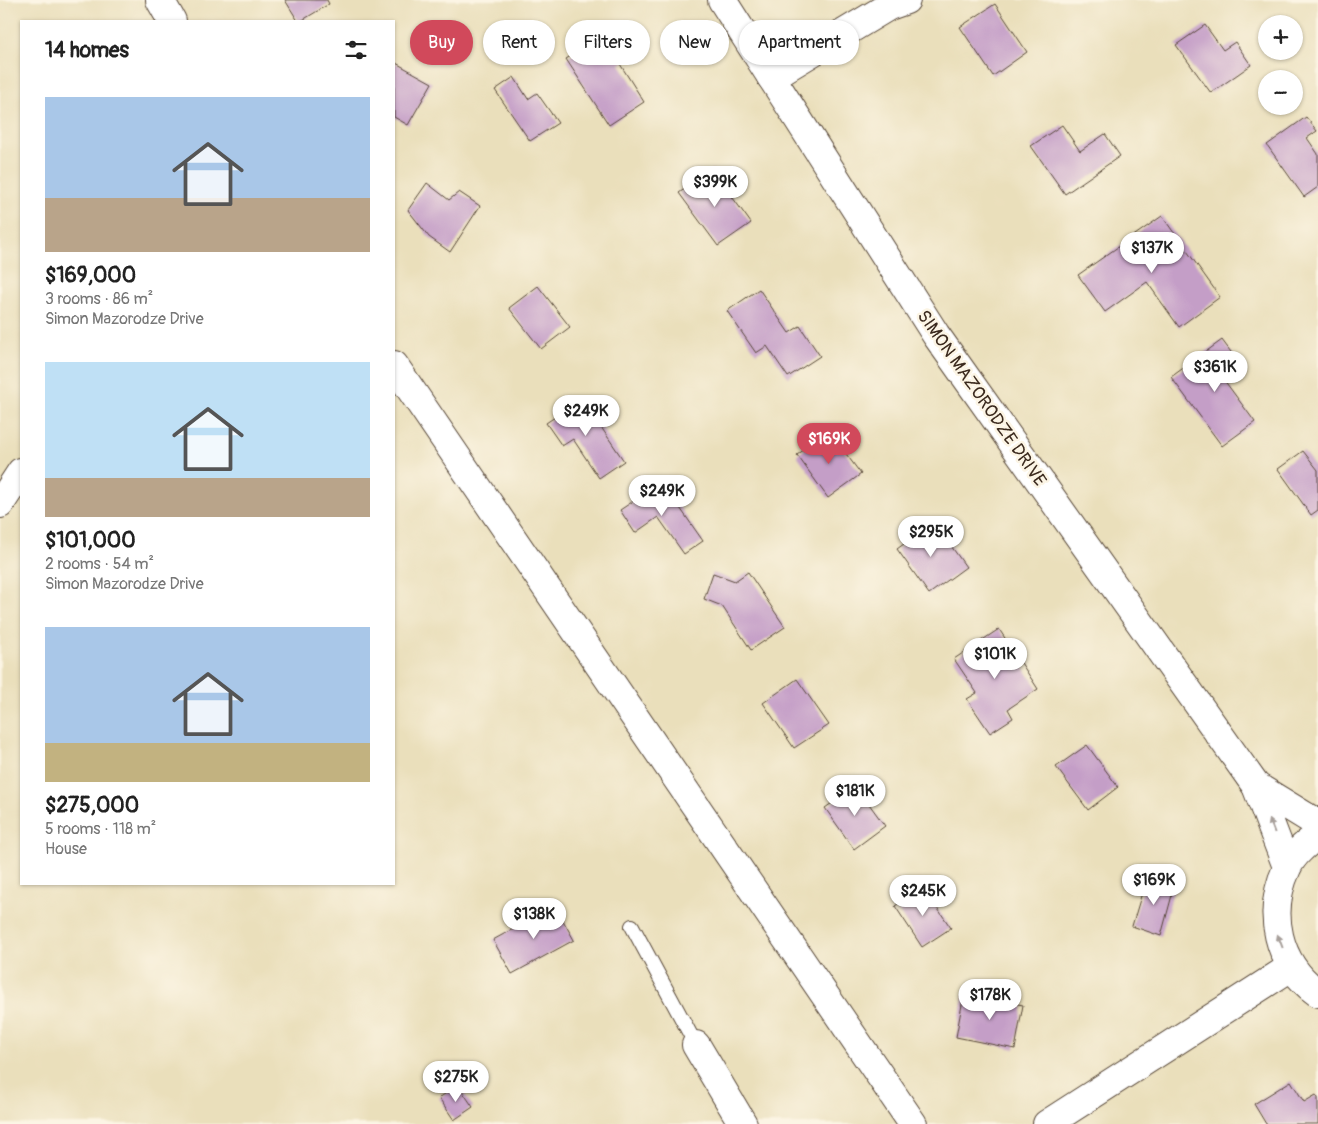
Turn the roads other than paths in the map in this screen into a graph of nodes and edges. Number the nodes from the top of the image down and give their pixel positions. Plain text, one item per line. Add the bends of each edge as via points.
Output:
1 (160, 0) edge
2 (722, 0) edge
3 (906, 0) edge
4 (171, 20) edge
5 (771, 77) junction
6 (395, 366) edge
7 (20, 474) edge
8 (0, 504) edge
9 (1256, 786) junction
10 (1318, 824) edge
11 (1318, 835) edge
12 (1287, 867) junction
13 (632, 926) dead end
14 (1291, 967) junction
15 (1318, 994) edge
16 (696, 1045) joint
17 (743, 1124) edge
18 (913, 1124) edge
19 (1046, 1124) edge

1 - 4 street
2 - 5 street, SIMON MAZORODZE DRIVE
3 - 5 street via 889,6
5 - 9 street, SIMON MAZORODZE DRIVE via 936,336
6 - 18 street
7 - 8 street
9 - 10 street, SIMON MAZORODZE DRIVE
12 -> 9 street, SIMON MAZORODZE DRIVE
11 - 12 street via 1304,845
14 -> 12 street via 1277,934 1276,900
13 - 16 lane
14 - 15 street
14 - 19 street
16 - 17 street

